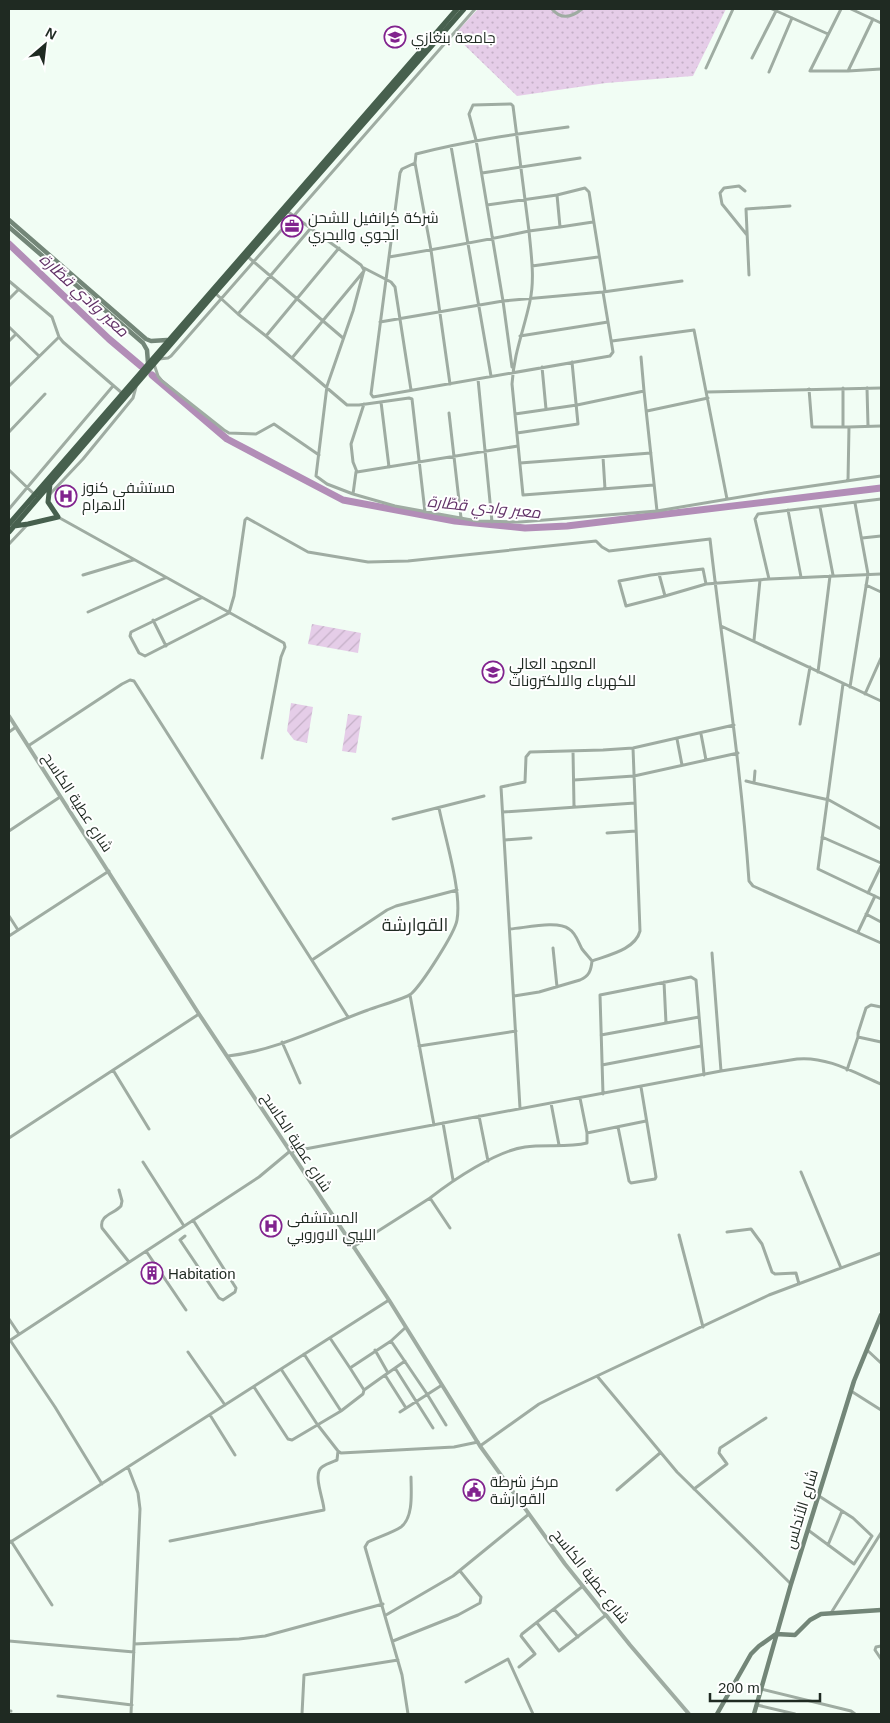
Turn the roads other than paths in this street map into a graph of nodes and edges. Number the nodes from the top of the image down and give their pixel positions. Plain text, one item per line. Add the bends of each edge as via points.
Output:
1 (457, 9) edge
2 (464, 9) edge
3 (475, 9) edge
4 (552, 9) edge
5 (582, 9) edge
6 (733, 9) edge
7 (841, 9) edge
8 (852, 9) edge
9 (774, 10) edge
10 (792, 18) junction
11 (873, 19) junction
12 (881, 24) edge
13 (828, 34) junction
14 (752, 58) dead end
15 (706, 68) dead end
16 (881, 69) edge
17 (848, 71) junction
18 (769, 72) dead end
19 (568, 127) dead end
20 (360, 128) junction
21 (366, 134) junction
22 (516, 134) junction
23 (476, 140) junction
24 (451, 145) junction
25 (580, 158) dead end
26 (415, 163) junction
27 (520, 167) junction
28 (482, 173) junction
29 (745, 191) dead end
30 (557, 194) junction
31 (524, 199) junction
32 (487, 205) junction
33 (790, 206) dead end
34 (287, 211) junction
35 (294, 216) junction
36 (9, 220) edge
37 (593, 222) junction
38 (9, 226) edge
39 (560, 228) junction
40 (310, 229) junction
41 (529, 231) junction
42 (747, 236) junction
43 (493, 239) junction
44 (32, 244) junction
45 (468, 244) junction
46 (339, 248) junction
47 (430, 250) junction
48 (247, 256) junction
49 (389, 257) junction
50 (598, 257) junction
51 (254, 262) junction
52 (532, 266) junction
53 (364, 269) junction
54 (749, 275) dead end
55 (270, 277) junction
56 (9, 280) edge
57 (386, 280) junction
58 (682, 281) dead end
59 (19, 290) junction
60 (604, 291) junction
61 (215, 293) junction
62 (9, 299) edge
63 (222, 299) junction
64 (297, 300) junction
65 (530, 300) junction
66 (503, 301) junction
67 (479, 305) junction
68 (439, 311) junction
69 (238, 314) junction
70 (400, 318) junction
71 (324, 322) junction
72 (380, 322) junction
73 (608, 322) junction
74 (9, 326) edge
75 (16, 334) junction
76 (266, 336) junction
77 (520, 336) junction
78 (59, 337) junction
79 (343, 338) junction
80 (167, 340) junction
81 (9, 341) edge
82 (145, 341) junction
83 (612, 341) junction
84 (173, 342) junction
85 (179, 347) junction
86 (40, 356) junction
87 (641, 357) dead end
88 (158, 358) junction
89 (292, 358) junction
90 (572, 362) junction
91 (151, 363) junction
92 (542, 367) junction
93 (512, 372) junction
94 (491, 376) junction
95 (478, 379) junction
96 (138, 382) junction
97 (450, 384) junction
98 (9, 386) edge
99 (114, 386) junction
100 (327, 388) junction
101 (844, 388) junction
102 (867, 388) junction
103 (881, 388) edge
104 (809, 389) junction
105 (411, 390) junction
106 (644, 391) junction
107 (707, 392) junction
108 (122, 393) junction
109 (45, 394) dead end
110 (708, 398) junction
111 (381, 402) junction
112 (364, 404) junction
113 (577, 405) junction
114 (546, 409) junction
115 (647, 411) junction
116 (449, 413) dead end
117 (515, 414) junction
118 (868, 426) junction
119 (881, 426) edge
120 (843, 427) junction
121 (849, 427) junction
122 (9, 432) edge
123 (95, 432) junction
124 (517, 433) junction
125 (102, 437) junction
126 (518, 446) junction
127 (485, 451) junction
128 (651, 452) junction
129 (319, 455) junction
130 (454, 456) junction
131 (603, 457) junction
132 (420, 462) junction
133 (520, 463) junction
134 (389, 467) junction
135 (9, 470) edge
136 (356, 471) junction
137 (881, 476) edge
138 (848, 481) junction
139 (50, 484) junction
140 (654, 485) junction
141 (28, 488) junction
142 (605, 489) junction
143 (34, 494) junction
144 (352, 494) junction
145 (48, 497) junction
146 (728, 499) junction
147 (881, 500) edge
148 (855, 502) junction
149 (820, 507) junction
150 (9, 509) edge
151 (657, 510) junction
152 (788, 510) junction
153 (425, 512) junction
154 (58, 517) junction
155 (461, 518) junction
156 (492, 522) junction
157 (28, 524) junction
158 (12, 525) edge
159 (9, 532) edge
160 (881, 536) edge
161 (862, 538) junction
162 (9, 544) edge
163 (133, 559) junction
164 (659, 574) junction
165 (868, 574) junction
166 (881, 574) edge
167 (83, 575) dead end
168 (831, 576) junction
169 (801, 577) junction
170 (166, 578) junction
171 (770, 579) junction
172 (760, 580) junction
173 (715, 583) junction
174 (706, 584) junction
175 (866, 585) junction
176 (881, 592) edge
177 (665, 596) junction
178 (200, 598) junction
179 (88, 612) dead end
180 (229, 613) junction
181 (154, 620) junction
182 (721, 625) junction
183 (754, 640) junction
184 (166, 646) junction
185 (881, 658) edge
186 (810, 668) junction
187 (818, 672) junction
188 (843, 684) junction
189 (850, 687) junction
190 (865, 694) junction
191 (881, 701) edge
192 (9, 716) edge
193 (800, 724) dead end
194 (734, 725) junction
195 (16, 727) junction
196 (9, 732) edge
197 (701, 734) junction
198 (677, 738) junction
199 (28, 746) junction
200 (633, 748) junction
201 (573, 751) junction
202 (738, 753) junction
203 (262, 758) dead end
204 (706, 760) junction
205 (682, 765) junction
206 (756, 771) dead end
207 (634, 776) junction
208 (574, 780) junction
209 (746, 781) dead end
210 (754, 782) junction
211 (484, 796) dead end
212 (60, 797) junction
213 (828, 800) junction
214 (635, 803) junction
215 (574, 806) junction
216 (439, 808) junction
217 (503, 812) junction
218 (393, 819) dead end
219 (881, 829) edge
220 (9, 831) edge
221 (636, 831) junction
222 (607, 833) dead end
223 (822, 837) junction
224 (531, 838) dead end
225 (505, 840) junction
226 (881, 865) edge
227 (109, 872) junction
228 (457, 890) junction
229 (868, 893) junction
230 (875, 896) junction
231 (881, 899) edge
232 (866, 914) junction
233 (9, 916) edge
234 (881, 922) edge
235 (510, 929) junction
236 (18, 930) junction
237 (858, 932) junction
238 (9, 936) edge
239 (881, 943) edge
240 (553, 948) dead end
241 (712, 953) dead end
242 (312, 960) junction
243 (592, 961) junction
244 (664, 982) junction
245 (556, 987) junction
246 (410, 994) junction
247 (514, 996) junction
248 (881, 1007) edge
249 (199, 1014) junction
250 (348, 1017) junction
251 (699, 1017) junction
252 (666, 1023) junction
253 (516, 1031) junction
254 (601, 1035) junction
255 (858, 1037) junction
256 (282, 1042) junction
257 (881, 1042) edge
258 (419, 1046) junction
259 (702, 1046) junction
260 (228, 1056) junction
261 (602, 1065) junction
262 (113, 1070) junction
263 (847, 1070) junction
264 (722, 1071) junction
265 (704, 1074) junction
266 (300, 1083) dead end
267 (881, 1084) edge
268 (641, 1087) junction
269 (603, 1094) junction
270 (580, 1098) junction
271 (551, 1103) junction
272 (520, 1108) junction
273 (479, 1116) junction
274 (646, 1121) junction
275 (443, 1123) junction
276 (434, 1125) junction
277 (618, 1127) junction
278 (149, 1129) dead end
279 (587, 1133) junction
280 (9, 1138) edge
281 (559, 1145) junction
282 (289, 1152) junction
283 (488, 1161) junction
284 (143, 1162) dead end
285 (800, 1172) dead end
286 (453, 1180) junction
287 (119, 1190) dead end
288 (430, 1198) junction
289 (192, 1220) junction
290 (184, 1226) junction
291 (450, 1228) dead end
292 (727, 1232) dead end
293 (679, 1235) dead end
294 (185, 1236) dead end
295 (353, 1247) junction
296 (146, 1251) junction
297 (881, 1253) edge
298 (129, 1262) junction
299 (841, 1268) junction
300 (799, 1284) junction
301 (389, 1300) junction
302 (186, 1310) dead end
303 (881, 1315) edge
304 (9, 1319) edge
305 (703, 1327) junction
306 (405, 1328) junction
307 (19, 1334) junction
308 (330, 1338) junction
309 (10, 1340) edge
310 (391, 1340) junction
311 (375, 1350) junction
312 (867, 1350) junction
313 (188, 1352) dead end
314 (304, 1354) junction
315 (405, 1362) junction
316 (881, 1363) edge
317 (350, 1368) junction
318 (395, 1368) junction
319 (281, 1369) junction
320 (386, 1374) junction
321 (598, 1376) junction
322 (442, 1385) junction
323 (254, 1386) junction
324 (364, 1390) junction
325 (851, 1391) junction
326 (427, 1394) junction
327 (416, 1402) junction
328 (225, 1406) junction
329 (406, 1408) junction
330 (881, 1410) edge
331 (341, 1411) junction
332 (400, 1412) dead end
333 (210, 1415) junction
334 (766, 1418) dead end
335 (317, 1424) junction
336 (446, 1425) dead end
337 (433, 1428) dead end
338 (479, 1444) junction
339 (338, 1451) junction
340 (660, 1453) junction
341 (235, 1455) dead end
342 (128, 1467) junction
343 (411, 1477) dead end
344 (102, 1484) junction
345 (617, 1490) dead end
346 (694, 1490) junction
347 (818, 1496) junction
348 (842, 1511) junction
349 (529, 1514) junction
350 (808, 1530) junction
351 (881, 1533) edge
352 (170, 1541) dead end
353 (10, 1542) edge
354 (828, 1545) junction
355 (460, 1571) junction
356 (791, 1584) junction
357 (583, 1586) junction
358 (383, 1604) junction
359 (52, 1605) dead end
360 (554, 1609) junction
361 (881, 1610) edge
362 (831, 1613) junction
363 (386, 1615) junction
364 (606, 1615) junction
365 (537, 1622) junction
366 (776, 1634) junction
367 (578, 1637) junction
368 (9, 1641) edge
369 (392, 1641) junction
370 (134, 1644) junction
371 (881, 1646) edge
372 (134, 1652) junction
373 (881, 1659) edge
374 (398, 1660) junction
375 (519, 1668) dead end
376 (466, 1682) dead end
377 (761, 1689) junction
378 (58, 1696) dead end
379 (132, 1705) junction
380 (756, 1705) junction
381 (131, 1714) edge
382 (302, 1714) edge
383 (408, 1714) edge
384 (533, 1714) edge
385 (689, 1714) edge
386 (717, 1714) edge
387 (754, 1714) edge
388 (795, 1714) edge
389 (855, 1714) edge

1 - 80 highway
2 - 20 highway
3 - 21 street
4 - 5 street via 565,17
6 - 15 street
7 - 13 street
8 - 11 street
9 - 10 street
9 - 14 street
10 - 13 street
10 - 18 street
11 - 12 street
11 - 17 street
13 - 17 street via 810,71
16 - 17 street
19 - 22 street
20 - 21 street
20 - 34 highway
21 - 35 street
22 - 23 street
22 - 23 street via 511,104 473,105 469,114
22 - 27 street
23 - 24 street
23 - 28 street
24 - 26 street via 416,154
24 - 45 street
25 - 27 street
26 - 47 street
26 - 49 street via 400,173
27 - 28 street
27 - 31 street
28 - 32 street
29 - 42 street via 739,186 724,188 720,193 722,204
30 - 31 street
30 - 37 street via 585,188
30 - 39 street
31 - 32 street
31 - 41 street
32 - 43 street
33 - 42 street via 746,209
34 - 35 street
34 - 48 highway
35 - 40 street
35 - 51 street
36 - 44 main road
37 - 39 street
37 - 50 street
38 - 44 main road
39 - 41 street
40 - 46 street
40 - 55 street
41 - 43 street
41 - 52 street
42 - 54 street
43 - 45 street
43 - 66 street
44 - 82 main road
45 - 47 street
45 - 67 street
46 - 53 street
46 - 64 street
47 - 49 street
47 - 68 street
48 - 51 street
48 - 61 highway
49 - 57 street
50 - 52 street
50 - 60 street
51 - 55 street
51 - 63 street
52 - 65 street
53 - 57 street
53 - 71 street
53 - 79 street
55 - 64 street
55 - 69 street
56 - 59 street
57 - 70 street via 395,287
57 - 72 street
58 - 60 street
59 - 62 street
59 - 78 street via 52,318
60 - 65 street
60 - 73 street
61 - 63 street
61 - 84 highway
63 - 69 street
63 - 85 street
64 - 71 street
64 - 76 street
65 - 66 street
65 - 77 street
66 - 67 street
66 - 93 street
67 - 68 street
67 - 94 street
68 - 70 street
68 - 97 street
69 - 76 street
70 - 72 street
70 - 105 street
71 - 79 street
71 - 89 street
72 - 105 street via 372,396
73 - 77 street
73 - 83 street
74 - 75 street
75 - 81 street
75 - 86 street
76 - 89 street
77 - 93 street
78 - 86 street
78 - 99 street
79 - 100 street
80 - 82 main road
80 - 91 highway
82 - 91 main road
83 - 90 street via 610,356
83 - 107 street via 694,330
84 - 85 street
84 - 88 highway
85 - 88 street via 168,358
86 - 98 street
87 - 106 street
88 - 91 highway
89 - 100 street
90 - 92 street
90 - 113 street
91 - 96 highway
91 - 108 highway
91 - 129 street via 162,381 224,430 256,434 274,424
92 - 93 street
92 - 114 street
93 - 94 street
93 - 117 street
94 - 95 street
95 - 97 street
95 - 127 street
96 - 123 highway
96 - 125 street via 133,398
97 - 105 street
99 - 108 street
99 - 141 street
100 - 112 street via 347,405
100 - 129 street
101 - 102 street
101 - 104 street
101 - 120 street
102 - 103 street
102 - 118 street
104 - 107 street
104 - 120 street via 812,427
106 - 113 street
106 - 115 street
107 - 110 street
108 - 143 highway
109 - 122 street
110 - 115 street
110 - 146 street
111 - 112 street
111 - 132 street via 412,399
111 - 134 street
112 - 136 street via 351,444
113 - 114 street
113 - 124 street via 579,421 576,425
114 - 117 street
115 - 128 street
116 - 130 street
117 - 124 street
118 - 119 street
118 - 121 street
120 - 121 street
121 - 138 street
123 - 125 street
123 - 139 highway
124 - 126 street
125 - 145 street
126 - 127 street
126 - 133 street
127 - 130 street
127 - 156 street
128 - 131 street
128 - 140 street
129 - 144 street via 316,476
130 - 132 street
130 - 155 street
131 - 133 street
131 - 142 street
132 - 134 street
132 - 153 street
133 - 142 street via 523,495
134 - 136 street
135 - 141 street
136 - 144 street
137 - 138 street
138 - 146 street
139 - 145 highway
139 - 158 highway
140 - 142 street
140 - 151 street
141 - 143 street
141 - 150 street
143 - 158 highway
144 - 153 street
145 - 154 highway
146 - 151 street
147 - 148 street
148 - 149 street
148 - 161 street
149 - 152 street
149 - 168 street
151 - 156 street via 558,520
152 - 169 street
152 - 171 street via 758,514 755,519
153 - 155 street
154 - 157 highway
154 - 163 street
155 - 156 street
157 - 158 highway
157 - 162 street
158 - 159 highway
160 - 161 street
161 - 165 street
163 - 167 street
163 - 170 street
164 - 174 street via 702,569
164 - 177 street
164 - 177 street via 619,581 626,606
165 - 166 street
165 - 168 street
165 - 175 street
168 - 169 street
168 - 187 street
169 - 171 street
170 - 178 street
170 - 179 street
171 - 172 street
172 - 173 street
172 - 183 street
173 - 174 street
173 - 180 street via 710,539 609,550 596,541 391,563 368,562 308,552 248,518 245,520
173 - 182 street
174 - 177 street
175 - 176 street
175 - 189 street
178 - 180 street
178 - 181 street
180 - 184 street
180 - 203 street via 285,644
181 - 184 street
181 - 184 street via 132,631 130,636 143,656
182 - 183 street
182 - 194 street
183 - 186 street
185 - 190 street
186 - 187 street
186 - 193 street
187 - 188 street
188 - 189 street
188 - 213 street
189 - 190 street
190 - 191 street
192 - 195 street, شارع عطية الكاسح
194 - 197 street
194 - 202 street
195 - 196 street
195 - 199 street, شارع عطية الكاسح
197 - 198 street
197 - 204 street
198 - 200 street
198 - 205 street
199 - 212 street, شارع عطية الكاسح
199 - 242 street via 132,680
200 - 201 street
200 - 207 street
201 - 208 street
201 - 217 street via 527,754 525,782 501,787
202 - 204 street
202 - 237 street via 749,881 753,886
204 - 205 street
205 - 207 street
206 - 210 street
207 - 208 street
207 - 214 street
208 - 215 street
209 - 210 street
210 - 213 street
211 - 216 street
212 - 220 street
212 - 227 street, شارع عطية الكاسح
213 - 219 street
213 - 223 street
214 - 215 street
214 - 221 street
215 - 217 street
216 - 218 street
216 - 228 street
217 - 225 street
221 - 222 street
221 - 243 street via 638,935 628,947
223 - 226 street
223 - 229 street via 818,870
224 - 225 street
225 - 235 street
226 - 229 street
227 - 236 street
227 - 249 street, شارع عطية الكاسح
228 - 242 street via 387,910
228 - 246 street via 455,928
229 - 230 street
230 - 231 street
230 - 232 street
232 - 234 street
232 - 237 street
233 - 236 street
235 - 243 street via 554,924 564,926 576,936
235 - 247 street
236 - 238 street
237 - 239 street
240 - 245 street
241 - 264 street
242 - 250 street
243 - 245 street via 586,977
244 - 251 street via 695,978
244 - 252 street
244 - 254 street via 600,994
245 - 247 street
246 - 250 street
246 - 258 street
247 - 253 street
248 - 255 street via 872,1005 866,1008
249 - 260 street, شارع عطية الكاسح
249 - 262 street
250 - 256 street
251 - 252 street
251 - 259 street
252 - 254 street
253 - 258 street
253 - 272 street
254 - 261 street
255 - 257 street
255 - 263 street
256 - 260 street via 246,1054
256 - 266 street
258 - 276 street
259 - 261 street
259 - 265 street
260 - 282 street, شارع عطية الكاسح
261 - 269 street
262 - 278 street
262 - 280 street
263 - 264 street via 810,1058
263 - 267 street
264 - 265 street
265 - 268 street
268 - 269 street
268 - 274 street
269 - 270 street
270 - 271 street
270 - 279 street
271 - 272 street
271 - 281 street
272 - 273 street
273 - 275 street
273 - 283 street
274 - 277 street
274 - 277 street via 656,1177 652,1180 629,1182
275 - 276 street
275 - 286 street
276 - 282 street
277 - 279 street
279 - 281 street via 586,1144
281 - 283 street via 515,1149
282 - 289 street via 258,1177
282 - 295 street, شارع عطية الكاسح
283 - 286 street
284 - 290 street
285 - 299 street
286 - 288 street
287 - 298 street via 121,1206 103,1218 101,1224
288 - 291 street
288 - 295 street
289 - 290 street
289 - 294 street via 236,1288 235,1292 223,1300 219,1298 180,1240
290 - 296 street
292 - 300 street via 751,1229 762,1244 772,1272 796,1273
293 - 305 street
295 - 301 street, شارع عطية الكاسح
296 - 298 street
296 - 302 street
297 - 299 street
298 - 307 street
299 - 300 street
300 - 305 street
301 - 306 street, شارع عطية الكاسح
301 - 308 street
303 - 312 main road, شارع الأندلس
304 - 307 street
305 - 321 street
306 - 310 street
306 - 322 street, شارع عطية الكاسح
307 - 309 street
308 - 314 street
308 - 317 street
309 - 344 street
310 - 311 street
310 - 315 street
311 - 317 street
311 - 320 street
312 - 316 street
312 - 325 main road, شارع الأندلس
313 - 328 street
314 - 319 street
314 - 331 street
315 - 318 street
315 - 326 street
317 - 324 street
318 - 320 street
318 - 327 street
319 - 323 street
319 - 335 street
320 - 324 street
320 - 329 street
321 - 338 street via 539,1404
321 - 340 street
322 - 326 street
322 - 338 street, شارع عطية الكاسح
323 - 328 street
323 - 335 street via 288,1439 292,1440
324 - 331 street
325 - 330 street
325 - 347 main road, شارع الأندلس
326 - 327 street
326 - 336 street
327 - 329 street
327 - 337 street
328 - 333 street
329 - 332 street
331 - 335 street
333 - 341 street
333 - 342 street
334 - 346 street via 720,1448 719,1453 727,1464
335 - 339 street
338 - 339 street
338 - 349 street, شارع عطية الكاسح
339 - 352 street via 337,1460 319,1470 323,1511
340 - 345 street
340 - 346 street
342 - 344 street
342 - 370 street via 140,1509
343 - 358 street via 408,1518 401,1527 368,1542 365,1547
344 - 353 street
346 - 356 street
347 - 348 street
347 - 350 main road, شارع الأندلس
348 - 354 street
348 - 354 street via 872,1536 854,1564
349 - 355 street
349 - 357 street, شارع عطية الكاسح
350 - 354 street
350 - 356 main road, شارع الأندلس
351 - 362 street
353 - 359 street
355 - 363 street
355 - 369 street via 481,1597 480,1603
356 - 366 main road, شارع الأندلس
357 - 360 street
357 - 364 street, شارع عطية الكاسح
358 - 363 street
358 - 370 street via 265,1636
360 - 365 street
360 - 367 street
361 - 362 main road
362 - 366 main road via 815,1617 795,1635
363 - 369 street
364 - 367 street
364 - 385 street, شارع عطية الكاسح
365 - 367 street via 557,1650
365 - 375 street via 521,1636 535,1654
366 - 377 main road, شارع الأندلس
366 - 386 main road via 751,1654
368 - 372 street
369 - 374 street
370 - 372 street
371 - 373 street via 875,1650
372 - 379 street
374 - 382 street via 304,1675
374 - 383 street
376 - 384 street via 508,1659
377 - 380 main road, شارع الأندلس
377 - 389 street
378 - 379 street
379 - 381 street
380 - 387 main road, شارع الأندلس
380 - 388 street

